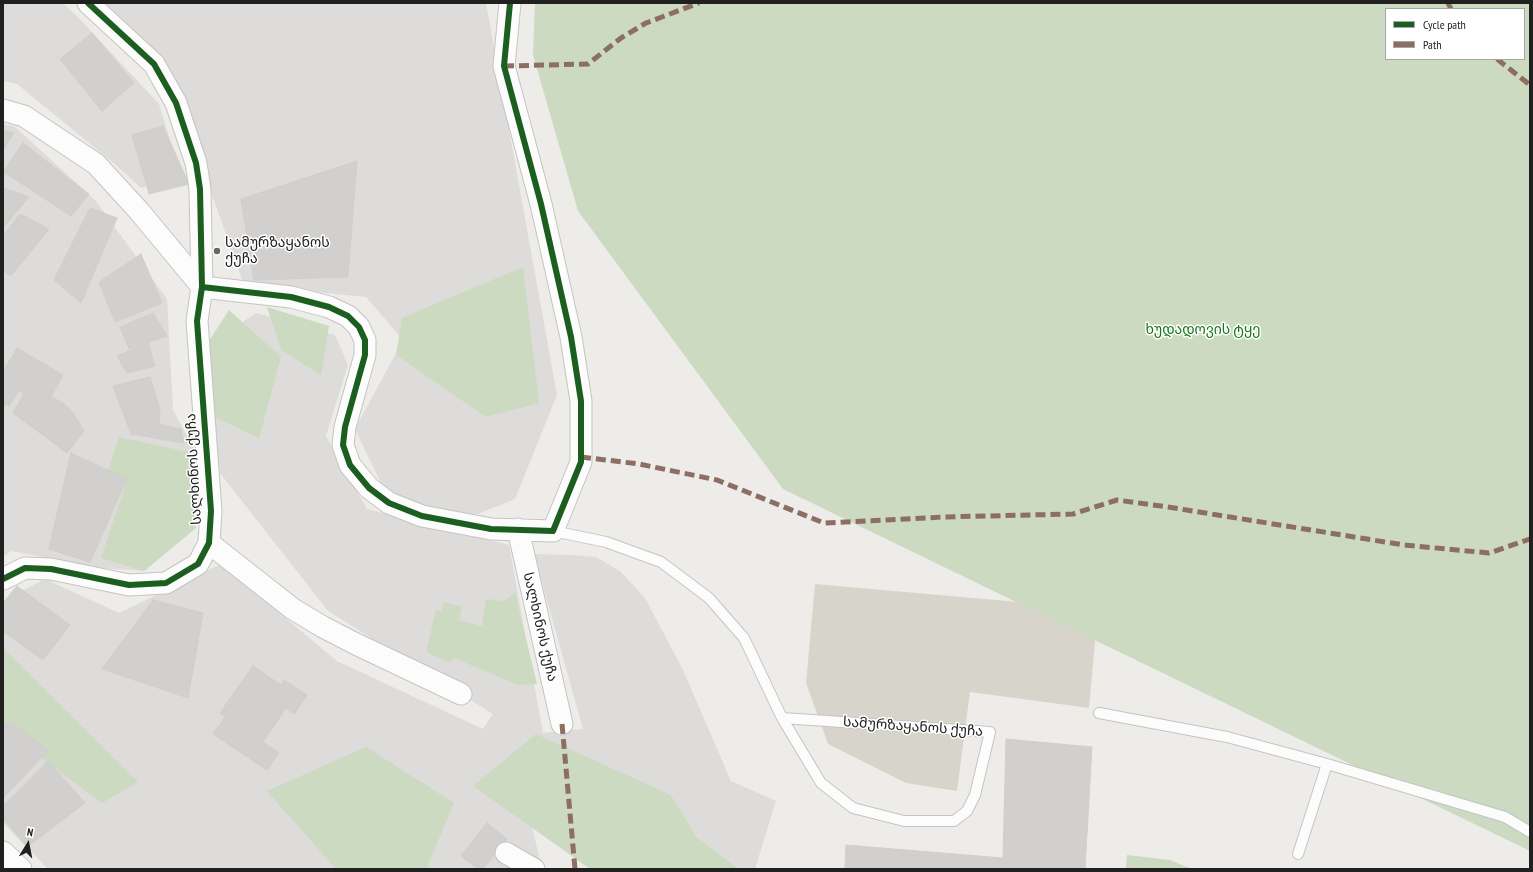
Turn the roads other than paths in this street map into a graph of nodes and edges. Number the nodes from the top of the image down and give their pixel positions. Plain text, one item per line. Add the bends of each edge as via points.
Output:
1 (88, 3) edge
2 (510, 3) edge
3 (3, 110) edge
4 (202, 287) junction
5 (518, 529) junction
6 (553, 530) junction
7 (208, 543) junction
8 (3, 579) edge
9 (461, 694) dead end
10 (1099, 713) dead end
11 (782, 718) junction
12 (562, 724) dead end
13 (1328, 764) junction
14 (1530, 832) edge
15 (3, 852) edge
16 (506, 853) dead end
17 (1298, 854) dead end
18 (21, 869) edge
19 (534, 869) edge

1 - 4 street via 154,64 176,103 196,163 200,189
2 - 6 street via 504,66 541,204 581,401 581,462
3 - 4 street via 24,116 96,164 140,210
4 - 5 street, სამურზაყანოს ქუჩა via 291,297 329,307 348,316 359,327 365,340 365,355 345,427 343,445 350,465 369,488 389,503 422,516 490,529
4 - 7 street, სალხინოს ქუჩა via 197,321 212,511
5 - 6 street, სამურზაყანოს ქუჩა
5 - 12 street, სალხინოს ქუჩა
6 - 11 lane, სამურზაყანოს ქუჩა via 606,542 661,562 709,598 744,638
7 - 8 street, სალხინოს ქუჩა via 198,564 166,583 128,585 51,569 25,568
7 - 9 street, სალხინოს ქუჩა via 293,609 323,627
10 - 13 lane via 1226,737
11 - 11 lane, სამურზაყანოს ქუჩა via 950,729 990,732 975,795 967,811 954,821 904,821 852,808 821,783
13 - 14 lane via 1505,817
13 - 17 lane
15 - 18 street
16 - 19 street

